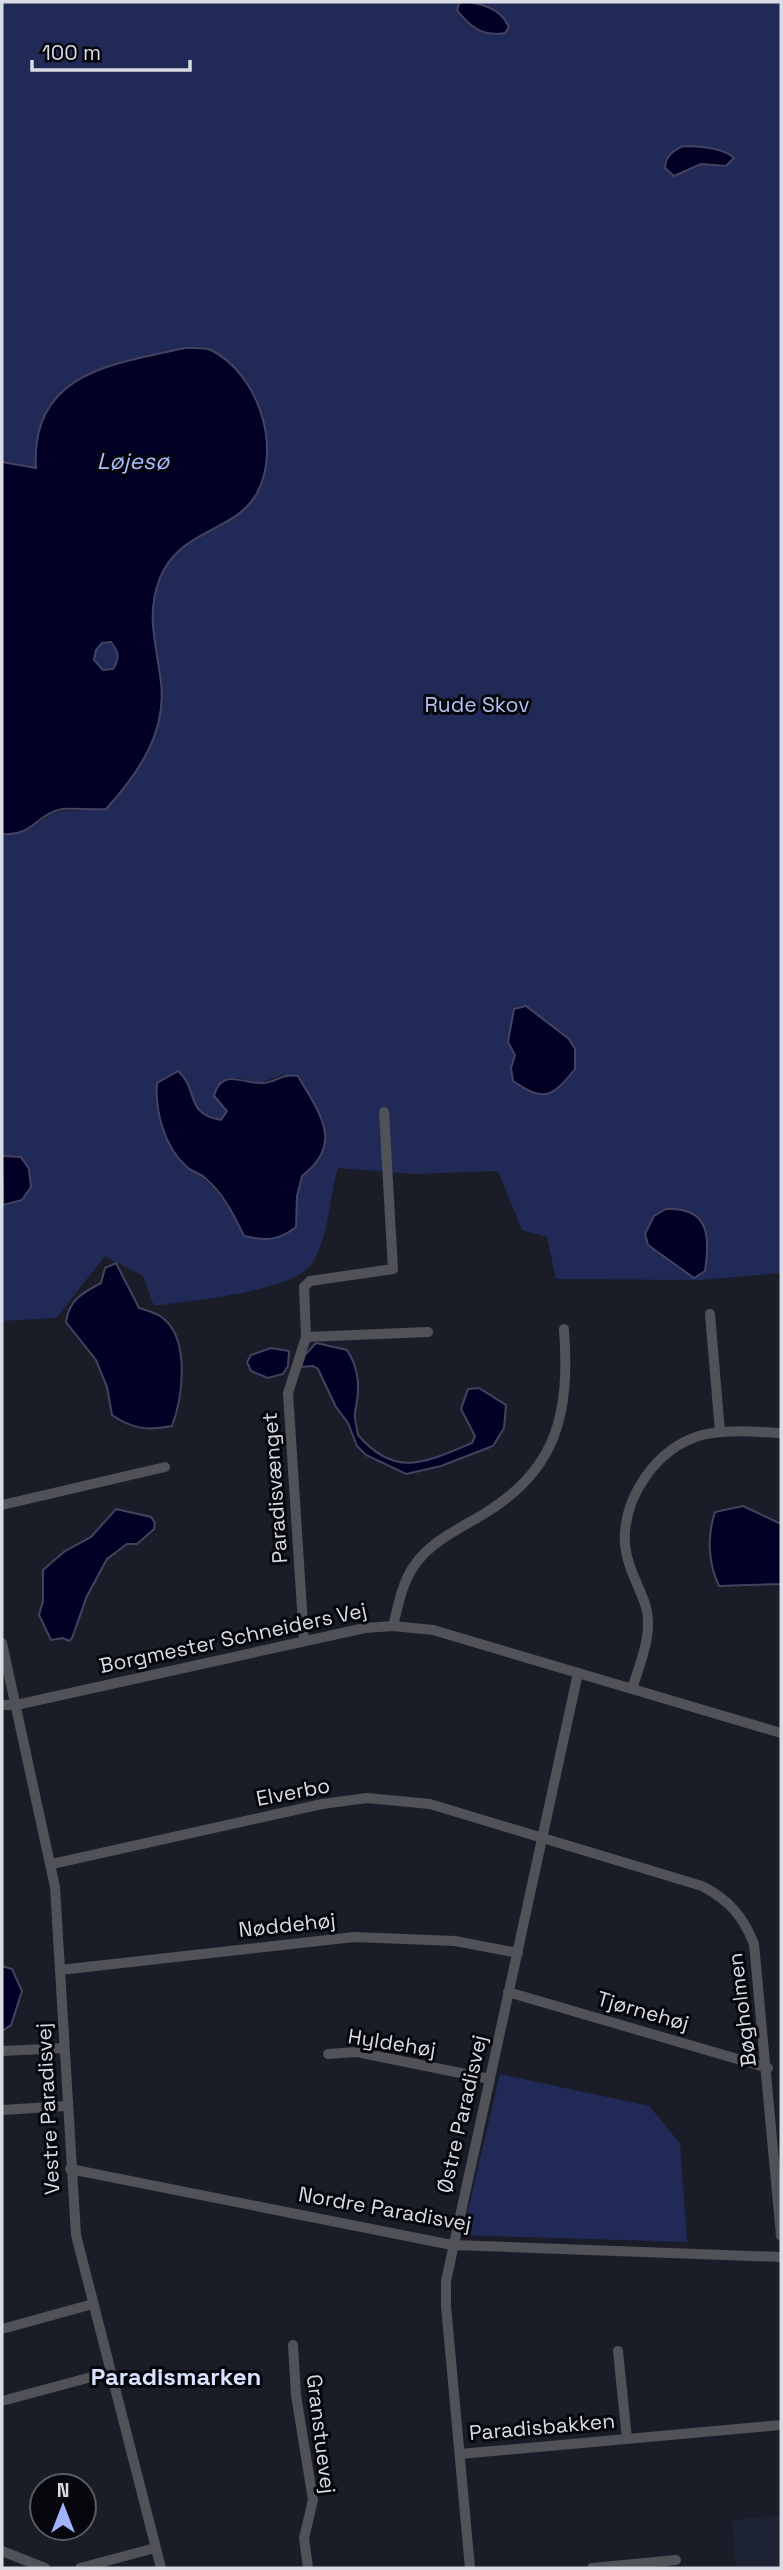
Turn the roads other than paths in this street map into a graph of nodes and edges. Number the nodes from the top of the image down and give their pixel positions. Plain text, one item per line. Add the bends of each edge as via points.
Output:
1 (384, 1112) dead end
2 (710, 1314) dead end
3 (564, 1329) dead end
4 (428, 1332) dead end
5 (306, 1337) junction
6 (720, 1432) junction
7 (781, 1433) edge
8 (165, 1467) dead end
9 (2, 1505) edge
10 (393, 1626) junction
11 (304, 1640) junction
12 (2, 1643) edge
13 (578, 1673) junction
14 (632, 1689) junction
15 (2, 1705) edge
16 (16, 1705) junction
17 (781, 1733) edge
18 (542, 1838) junction
19 (52, 1864) junction
20 (518, 1953) junction
21 (60, 1970) junction
22 (508, 1992) junction
23 (64, 2048) junction
24 (2, 2051) edge
25 (328, 2054) dead end
26 (768, 2068) junction
27 (490, 2079) junction
28 (67, 2106) junction
29 (2, 2109) edge
30 (70, 2169) junction
31 (781, 2236) edge
32 (452, 2245) junction
33 (781, 2257) edge
34 (93, 2304) junction
35 (2, 2329) edge
36 (293, 2345) dead end
37 (618, 2351) dead end
38 (110, 2372) junction
39 (2, 2401) edge
40 (781, 2425) edge
41 (627, 2439) junction
42 (460, 2454) junction
43 (155, 2548) junction
44 (2, 2551) edge
45 (676, 2560) dead end
46 (45, 2568) edge
47 (80, 2568) edge
48 (161, 2568) edge
49 (308, 2568) edge
50 (470, 2568) edge
51 (592, 2568) edge

1 - 5 street, Paradisvænget via 393,1269 310,1281 304,1287
2 - 6 street
3 - 10 street via 564,1403 543,1458 523,1485 498,1506 422,1554 406,1581
4 - 5 street
5 - 11 street, Paradisvænget via 288,1393
6 - 7 street
6 - 14 street via 689,1441 662,1458 646,1474 634,1497 625,1544 648,1624
8 - 9 street
10 - 11 street, Borgmester Schneiders Vej
10 - 13 street, Borgmester Schneiders Vej via 433,1630
11 - 16 street, Borgmester Schneiders Vej
12 - 16 street, Vestre Paradisvej
13 - 14 street, Borgmester Schneiders Vej
13 - 18 street, Østre Paradisvej
14 - 17 street, Borgmester Schneiders Vej
15 - 16 street, Borgmester Schneiders Vej
16 - 19 street, Vestre Paradisvej
18 - 19 street, Elverbo via 430,1804 367,1798
18 - 20 street, Østre Paradisvej
18 - 26 street, Bøgholmen via 702,1886 736,1910 754,1944
19 - 21 street, Vestre Paradisvej
20 - 21 street, Nøddehøj via 455,1941 354,1937
20 - 22 street, Østre Paradisvej
21 - 23 street, Vestre Paradisvej
22 - 26 street, Tjørnehøj
22 - 27 street, Østre Paradisvej
23 - 24 street
23 - 28 street, Vestre Paradisvej
25 - 27 street, Hyldehøj via 357,2052
26 - 31 street, Bøgholmen
27 - 32 street, Østre Paradisvej
28 - 29 street
28 - 30 street, Vestre Paradisvej
30 - 32 street, Nordre Paradisvej
30 - 34 street, Vestre Paradisvej via 76,2235
32 - 33 street, Nordre Paradisvej
32 - 42 street, Østre Paradisvej via 446,2306
34 - 35 street
34 - 38 street, Vestre Paradisvej
36 - 49 street, Granstuevej via 296,2396 313,2500 304,2538
37 - 41 street, Paradisbakken
38 - 39 street
38 - 43 street, Vestre Paradisvej
40 - 41 street, Paradisbakken
41 - 42 street, Paradisbakken
42 - 50 street, Østre Paradisvej
43 - 47 street
43 - 48 street, Vestre Paradisvej
44 - 46 street
45 - 51 street

